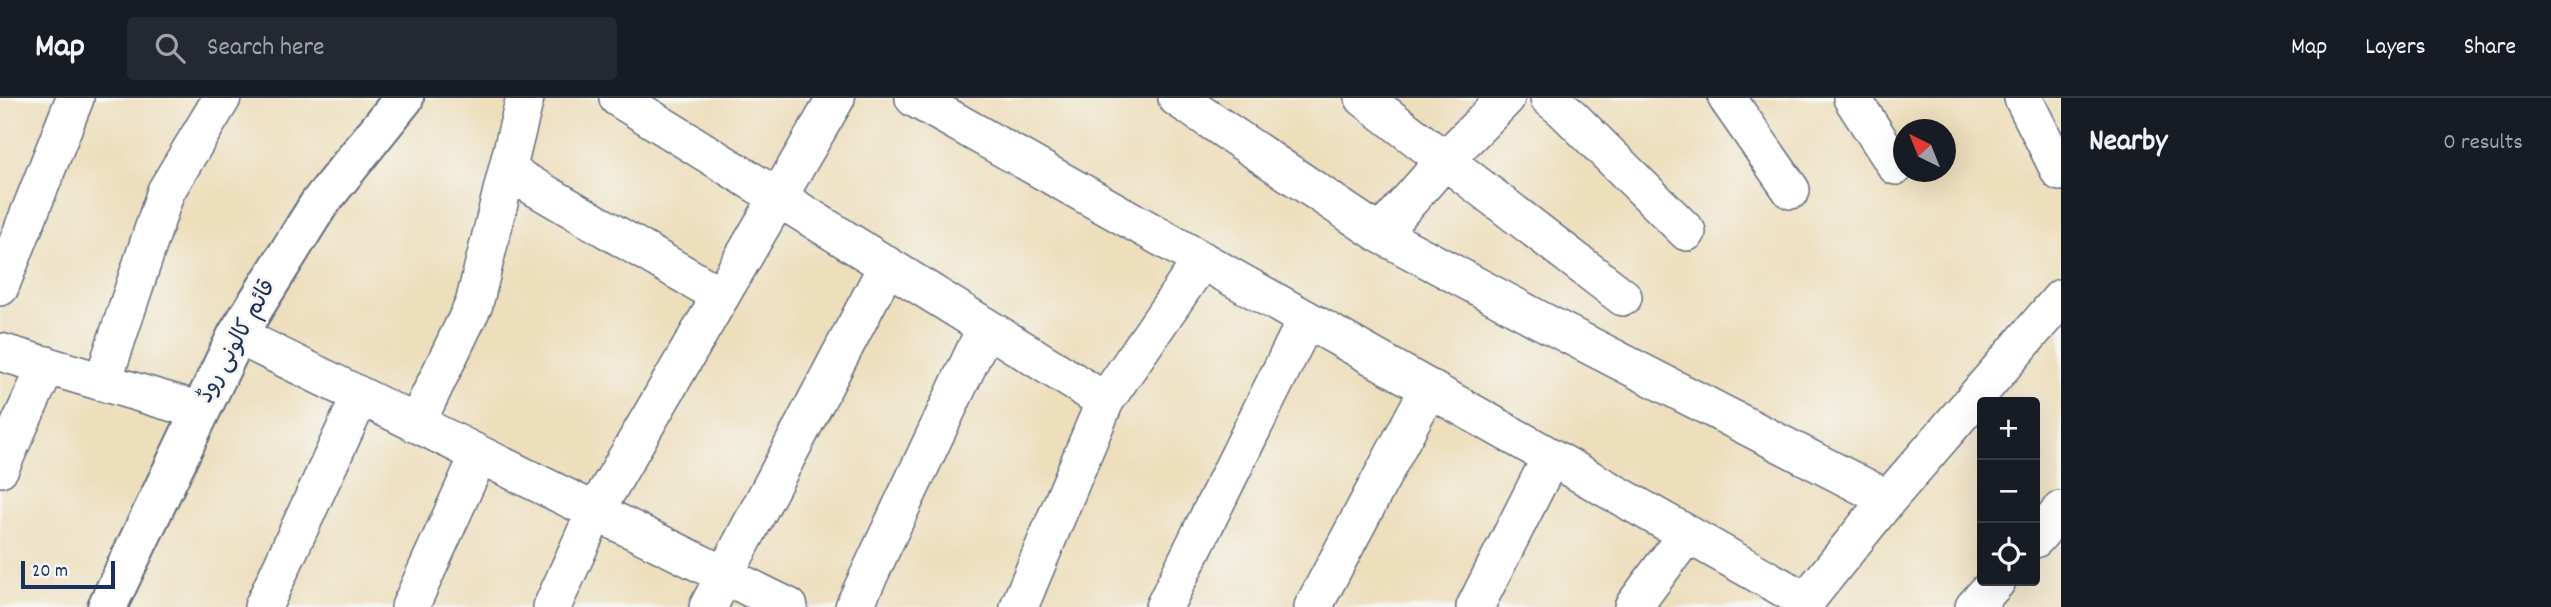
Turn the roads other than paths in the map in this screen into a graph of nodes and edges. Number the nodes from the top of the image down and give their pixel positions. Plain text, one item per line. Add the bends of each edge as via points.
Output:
1 (75, 98) edge
2 (222, 98) edge
3 (404, 98) edge
4 (525, 98) edge
5 (618, 98) edge
6 (836, 98) edge
7 (914, 98) edge
8 (1177, 98) edge
9 (1364, 98) edge
10 (1506, 98) edge
11 (1727, 98) edge
12 (1852, 98) edge
13 (2023, 98) edge
14 (1565, 102) edge
15 (1445, 160) junction
16 (1893, 161) edge
17 (507, 172) junction
18 (2060, 172) edge
19 (1791, 190) dead end
20 (778, 197) junction
21 (1687, 232) dead end
22 (1380, 234) junction
23 (1202, 260) junction
24 (887, 265) junction
25 (0, 287) edge
26 (721, 296) junction
27 (1623, 298) dead end
28 (2061, 298) edge
29 (1306, 320) junction
30 (986, 327) junction
31 (237, 335) junction
32 (0, 352) edge
33 (47, 365) junction
34 (103, 381) junction
35 (1429, 388) junction
36 (360, 397) junction
37 (1105, 401) junction
38 (201, 411) junction
39 (416, 424) junction
40 (480, 455) junction
41 (1551, 457) junction
42 (0, 468) edge
43 (1888, 499) junction
44 (2061, 510) edge
45 (595, 512) junction
46 (2040, 533) edge
47 (1687, 534) junction
48 (1993, 586) edge
49 (716, 591) edge
50 (1803, 604) edge
51 (107, 607) edge
52 (263, 607) edge
53 (410, 607) edge
54 (552, 607) edge
55 (789, 607) edge
56 (854, 607) edge
57 (1019, 607) edge
58 (1164, 607) edge
59 (1313, 607) edge
60 (1475, 607) edge
61 (1633, 607) edge
62 (1974, 607) edge

1 - 25 street
2 - 34 street via 166,191
3 - 31 street, قائم کالونی روڈ via 319,204
4 - 17 street
5 - 20 street
6 - 20 street
7 - 23 street
8 - 22 street
9 - 15 street
10 - 15 street
11 - 19 street
12 - 16 street
13 - 18 street
14 - 21 street
15 - 22 street
15 - 27 street
17 - 26 street
17 - 39 street via 474,304
20 - 24 street
20 - 26 street
22 - 43 street
23 - 29 street
23 - 37 street
24 - 30 street
24 - 49 street
26 - 45 street
28 - 43 street
29 - 35 street
29 - 58 street
30 - 37 street
30 - 56 street
31 - 36 street
31 - 38 street, قائم کالونی روڈ
32 - 33 street
33 - 34 street
33 - 42 street
34 - 38 street
35 - 41 street
35 - 59 street
36 - 39 street
36 - 52 street
37 - 57 street
38 - 51 street, قائم کالونی روڈ
39 - 40 street
40 - 45 street
40 - 53 street
41 - 47 street
41 - 60 street
43 - 50 street
44 - 46 street
45 - 49 street
45 - 54 street
47 - 50 street
47 - 61 street
48 - 62 street
49 - 55 street

